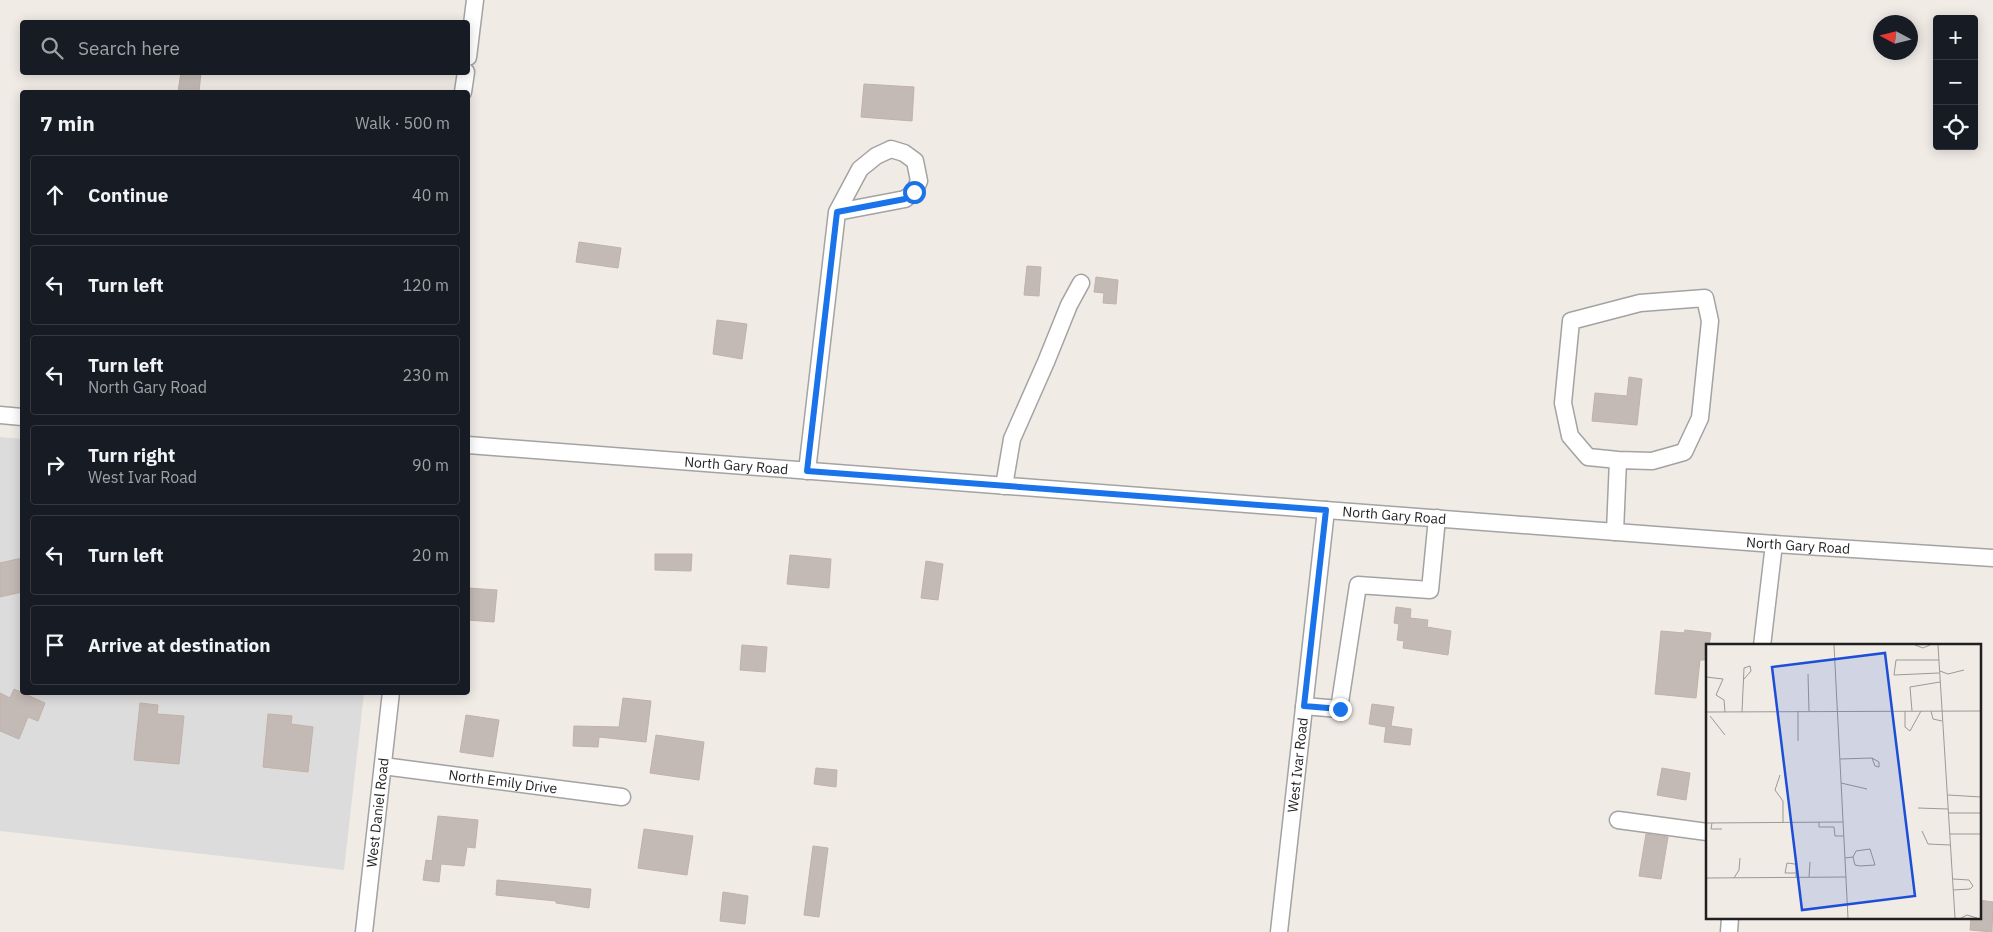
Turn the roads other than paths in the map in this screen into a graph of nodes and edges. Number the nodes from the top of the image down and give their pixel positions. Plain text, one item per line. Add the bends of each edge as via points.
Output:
1 (474, 0) edge
2 (470, 38) edge
3 (466, 75) edge
4 (463, 90) edge
5 (837, 212) junction
6 (1081, 283) dead end
7 (0, 415) edge
8 (20, 417) edge
9 (470, 445) edge
10 (1618, 460) junction
11 (807, 471) junction
12 (1004, 486) junction
13 (1326, 510) junction
14 (1437, 518) junction
15 (1615, 532) junction
16 (1774, 544) junction
17 (1993, 558) edge
18 (1762, 644) edge
19 (391, 695) edge
20 (1304, 706) junction
21 (383, 766) junction
22 (622, 797) dead end
23 (1618, 820) dead end
24 (1706, 832) edge
25 (364, 932) edge
26 (1279, 932) edge

1 - 2 street
3 - 4 street
5 - 5 street via 860,169 876,156 891,149 914,161 919,180 914,192 905,199
5 - 11 street
6 - 12 street via 1012,439
7 - 8 street
9 - 11 street, North Gary Road
10 - 10 street via 1652,461 1684,452 1700,418 1710,321 1705,298 1640,303 1571,321 1563,403 1570,436 1588,457
10 - 15 street
11 - 12 street, North Gary Road
12 - 13 street, North Gary Road
13 - 14 street, North Gary Road
13 - 20 street, West Ivar Road
14 - 15 street, North Gary Road
14 - 20 street via 1430,590 1358,585 1340,709
15 - 16 street, North Gary Road
16 - 17 street, North Gary Road
16 - 18 street
19 - 21 street, West Daniel Road
20 - 26 street, West Ivar Road
21 - 22 street, North Emily Drive
21 - 25 street, West Daniel Road
23 - 24 street

